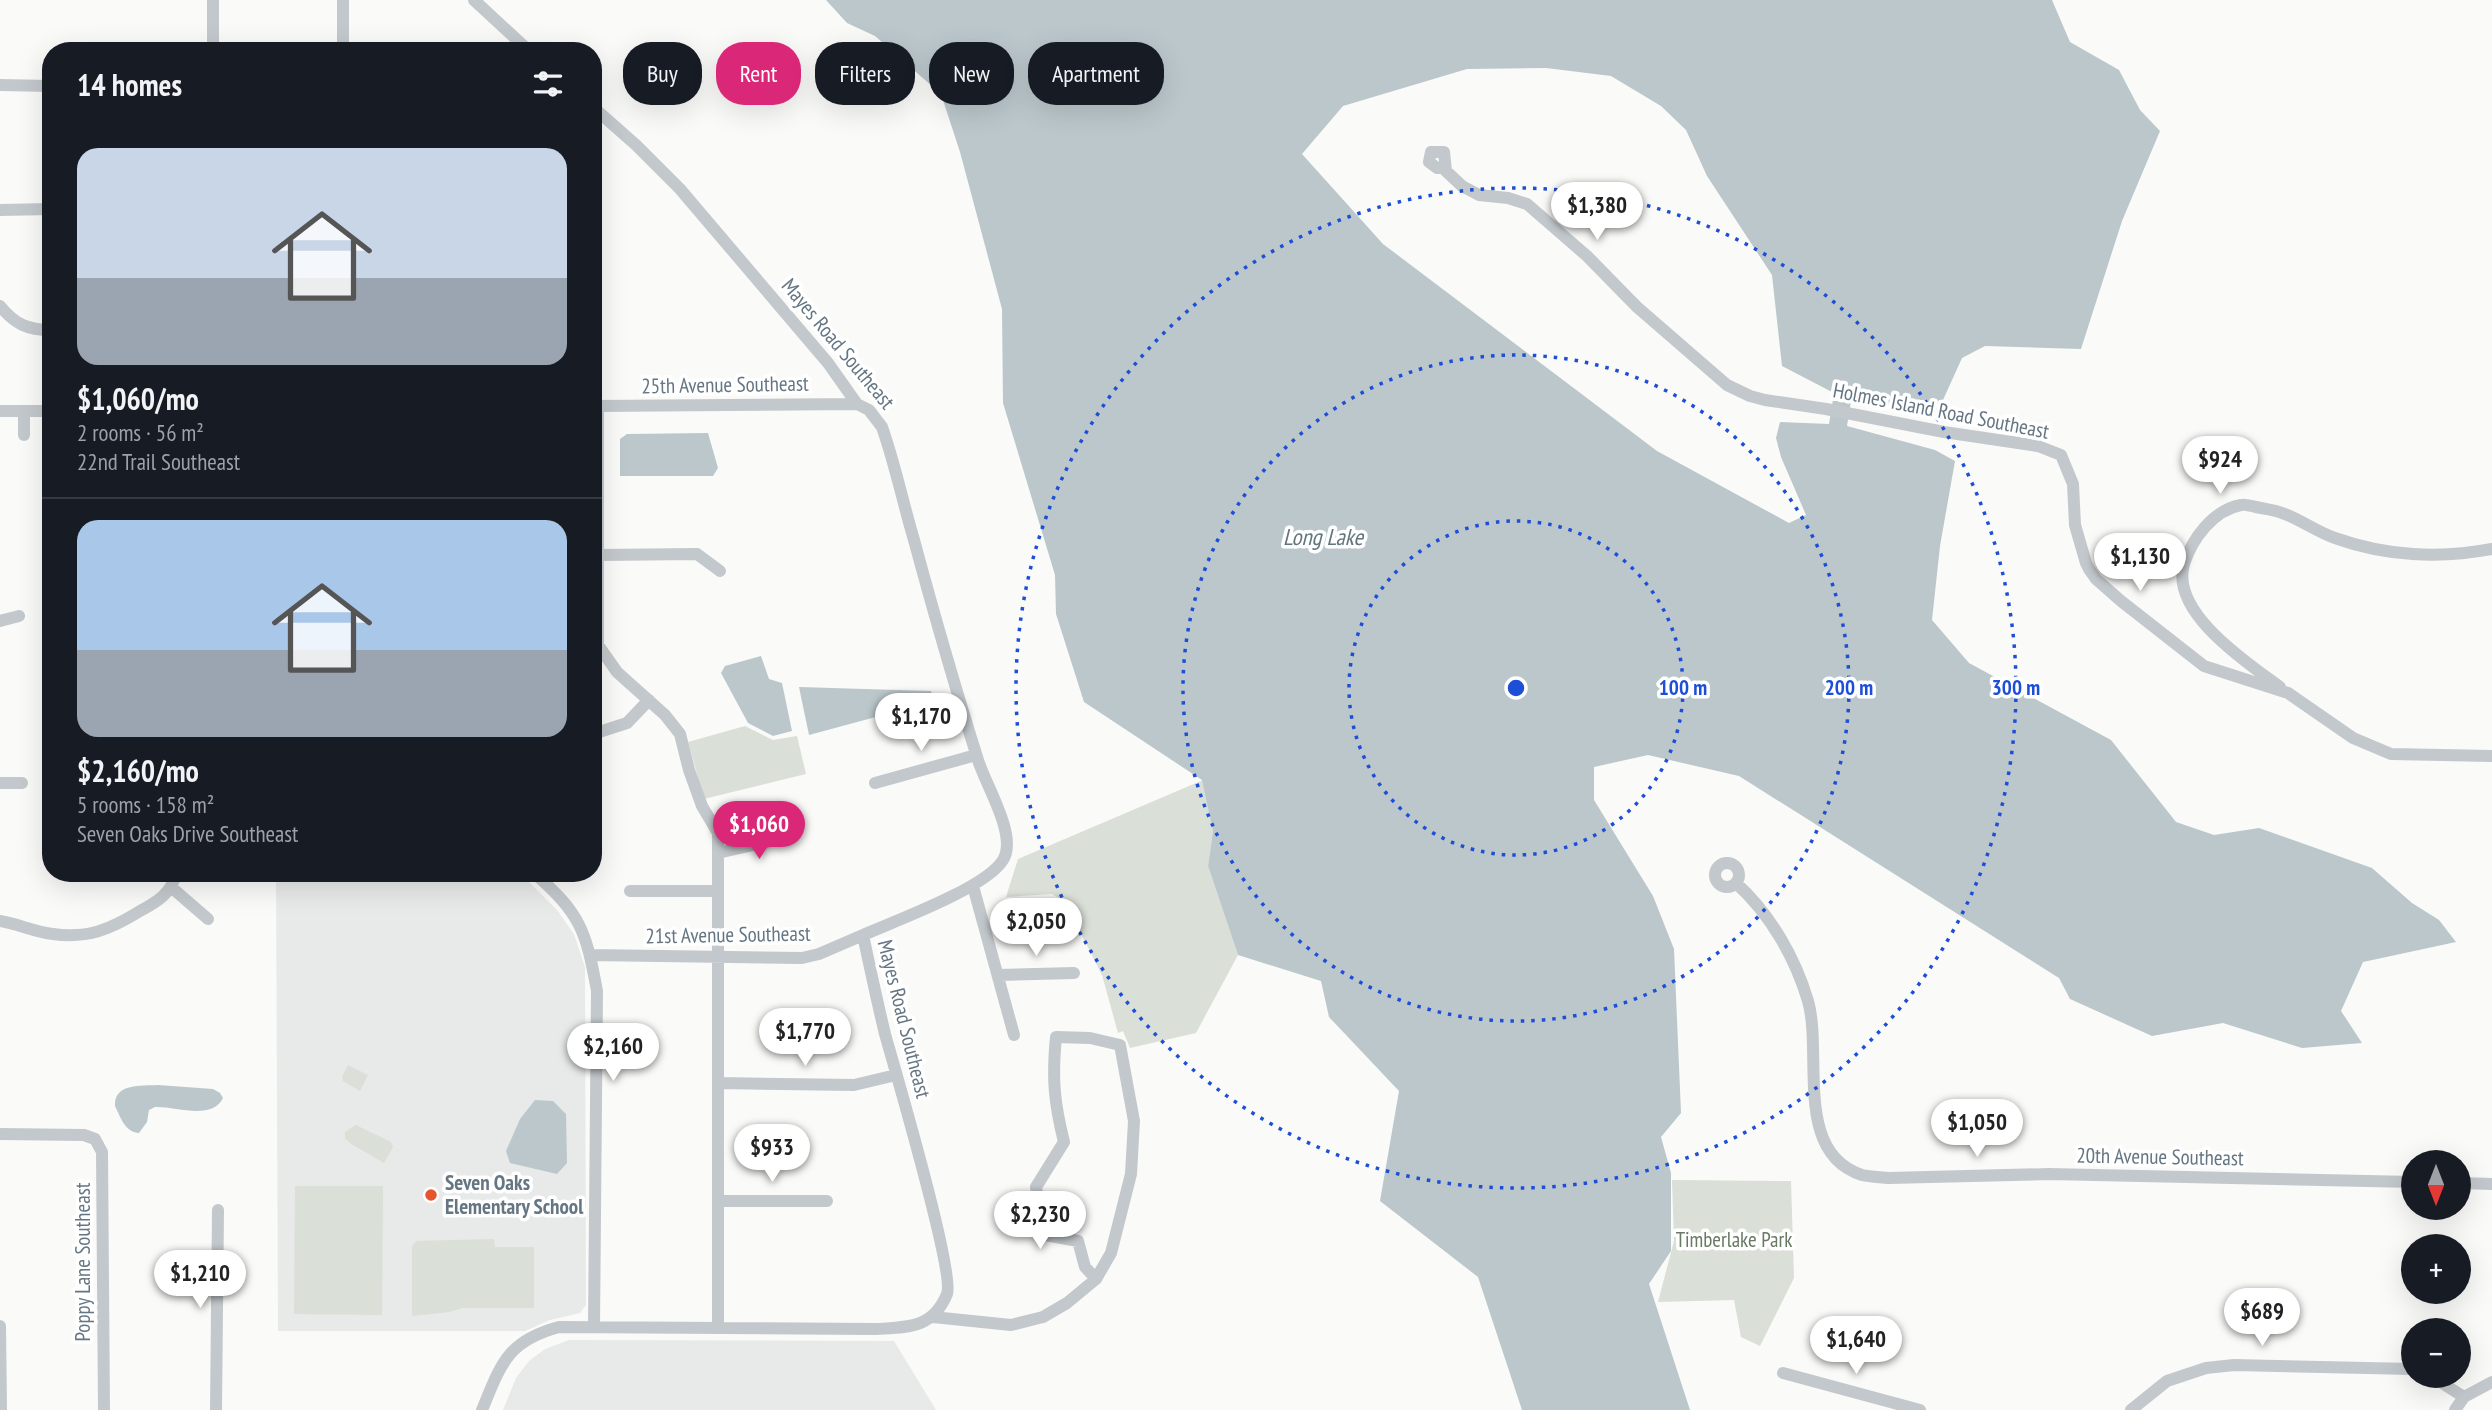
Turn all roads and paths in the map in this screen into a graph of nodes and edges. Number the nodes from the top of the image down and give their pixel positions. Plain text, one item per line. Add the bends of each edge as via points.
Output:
1 (212, 0) edge
2 (343, 0) edge
3 (474, 0) edge
4 (212, 42) edge
5 (343, 42) edge
6 (519, 42) edge
7 (0, 85) edge
8 (42, 86) edge
9 (602, 115) edge
10 (1444, 168) dead end
11 (0, 209) edge
12 (42, 209) edge
13 (0, 306) edge
14 (42, 330) edge
15 (857, 404) junction
16 (602, 406) edge
17 (0, 411) edge
18 (24, 411) junction
19 (42, 411) edge
20 (24, 435) dead end
21 (2492, 549) edge
22 (602, 555) edge
23 (720, 570) dead end
24 (19, 616) dead end
25 (0, 621) edge
26 (602, 651) edge
27 (2288, 694) junction
28 (649, 700) junction
29 (602, 731) edge
30 (976, 755) junction
31 (2492, 756) edge
32 (0, 783) edge
33 (22, 783) dead end
34 (875, 783) dead end
35 (792, 836) dead end
36 (718, 853) junction
37 (173, 882) edge
38 (544, 882) edge
39 (1736, 883) dead end
40 (973, 886) junction
41 (171, 887) junction
42 (630, 891) dead end
43 (718, 891) junction
44 (208, 919) dead end
45 (0, 921) edge
46 (863, 935) junction
47 (590, 955) junction
48 (718, 957) junction
49 (1074, 973) dead end
50 (998, 975) junction
51 (1014, 1035) dead end
52 (896, 1075) junction
53 (718, 1083) junction
54 (0, 1133) edge
55 (2401, 1182) edge
56 (2471, 1183) edge
57 (2492, 1184) edge
58 (718, 1201) junction
59 (827, 1201) dead end
60 (218, 1210) dead end
61 (1096, 1279) junction
62 (933, 1317) junction
63 (0, 1326) edge
64 (594, 1327) junction
65 (718, 1328) junction
66 (2401, 1369) edge
67 (1783, 1373) dead end
68 (2492, 1382) edge
69 (2450, 1388) edge
70 (2464, 1397) junction
71 (1, 1410) edge
72 (104, 1410) edge
73 (216, 1410) edge
74 (482, 1410) edge
75 (1920, 1410) edge
76 (2131, 1410) edge
77 (2455, 1410) edge

1 - 4 street
2 - 5 street
3 - 6 street
7 - 8 street
9 - 15 street, Mayes Road Southeast via 708,220 836,372
10 - 27 street, Holmes Island Road Southeast via 1479,195 1527,204 1727,385 1758,398 2038,446 2061,455 2073,484 2075,525 2085,563 2096,579 2204,666
11 - 12 street
13 - 14 street via 12,320
15 - 16 street, 25th Avenue Southeast
15 - 30 street, Mayes Road Southeast via 869,410 888,444
17 - 18 street
18 - 19 street
18 - 20 street
21 - 27 street via 2464,555 2397,553 2334,538 2281,512 2242,504 2207,524 2189,548 2183,569 2184,591 2191,607 2245,661
22 - 23 street via 697,554
24 - 25 street
26 - 28 street via 617,672
27 - 31 street, Holmes Island Road Southeast via 2353,738 2392,754
28 - 29 street via 627,723
28 - 36 street via 680,734 702,806 718,834
30 - 34 street
30 - 40 street, Mayes Road Southeast via 1008,844 994,872
32 - 33 street
35 - 36 street
36 - 43 street
37 - 41 street
38 - 47 street via 579,923
39 - 55 street, 20th Avenue Southeast via 1770,920 1796,969 1813,1027 1820,1132 1832,1156 1851,1170 1889,1178 2049,1174
40 - 46 street, Mayes Road Southeast
40 - 50 street
41 - 44 street
41 - 45 street via 149,907 100,932 53,934
42 - 43 street
43 - 48 street
46 - 48 street, 21st Avenue Southeast via 802,958
46 - 52 street, Mayes Road Southeast
47 - 48 street, 21st Avenue Southeast
47 - 64 street via 597,991
48 - 53 street
49 - 50 street
50 - 51 street
52 - 53 street via 854,1085
52 - 62 street, Mayes Road Southeast via 948,1280 948,1292
53 - 58 street
54 - 72 street, Poppy Lane Southeast via 73,1134 96,1139 102,1152
56 - 57 street
58 - 59 street
58 - 65 street
60 - 73 street
61 - 61 street via 1111,1253 1131,1174 1134,1121 1120,1045 1056,1037 1052,1073 1064,1142 1036,1187 1045,1235 1078,1241 1085,1267
61 - 62 street via 1043,1317 1011,1325
62 - 65 street via 918,1325 877,1329
63 - 71 street
64 - 65 street
64 - 74 street via 559,1327 520,1343 497,1373
66 - 76 street via 2206,1368 2167,1381
67 - 75 street
68 - 70 street
69 - 70 street
70 - 77 street

